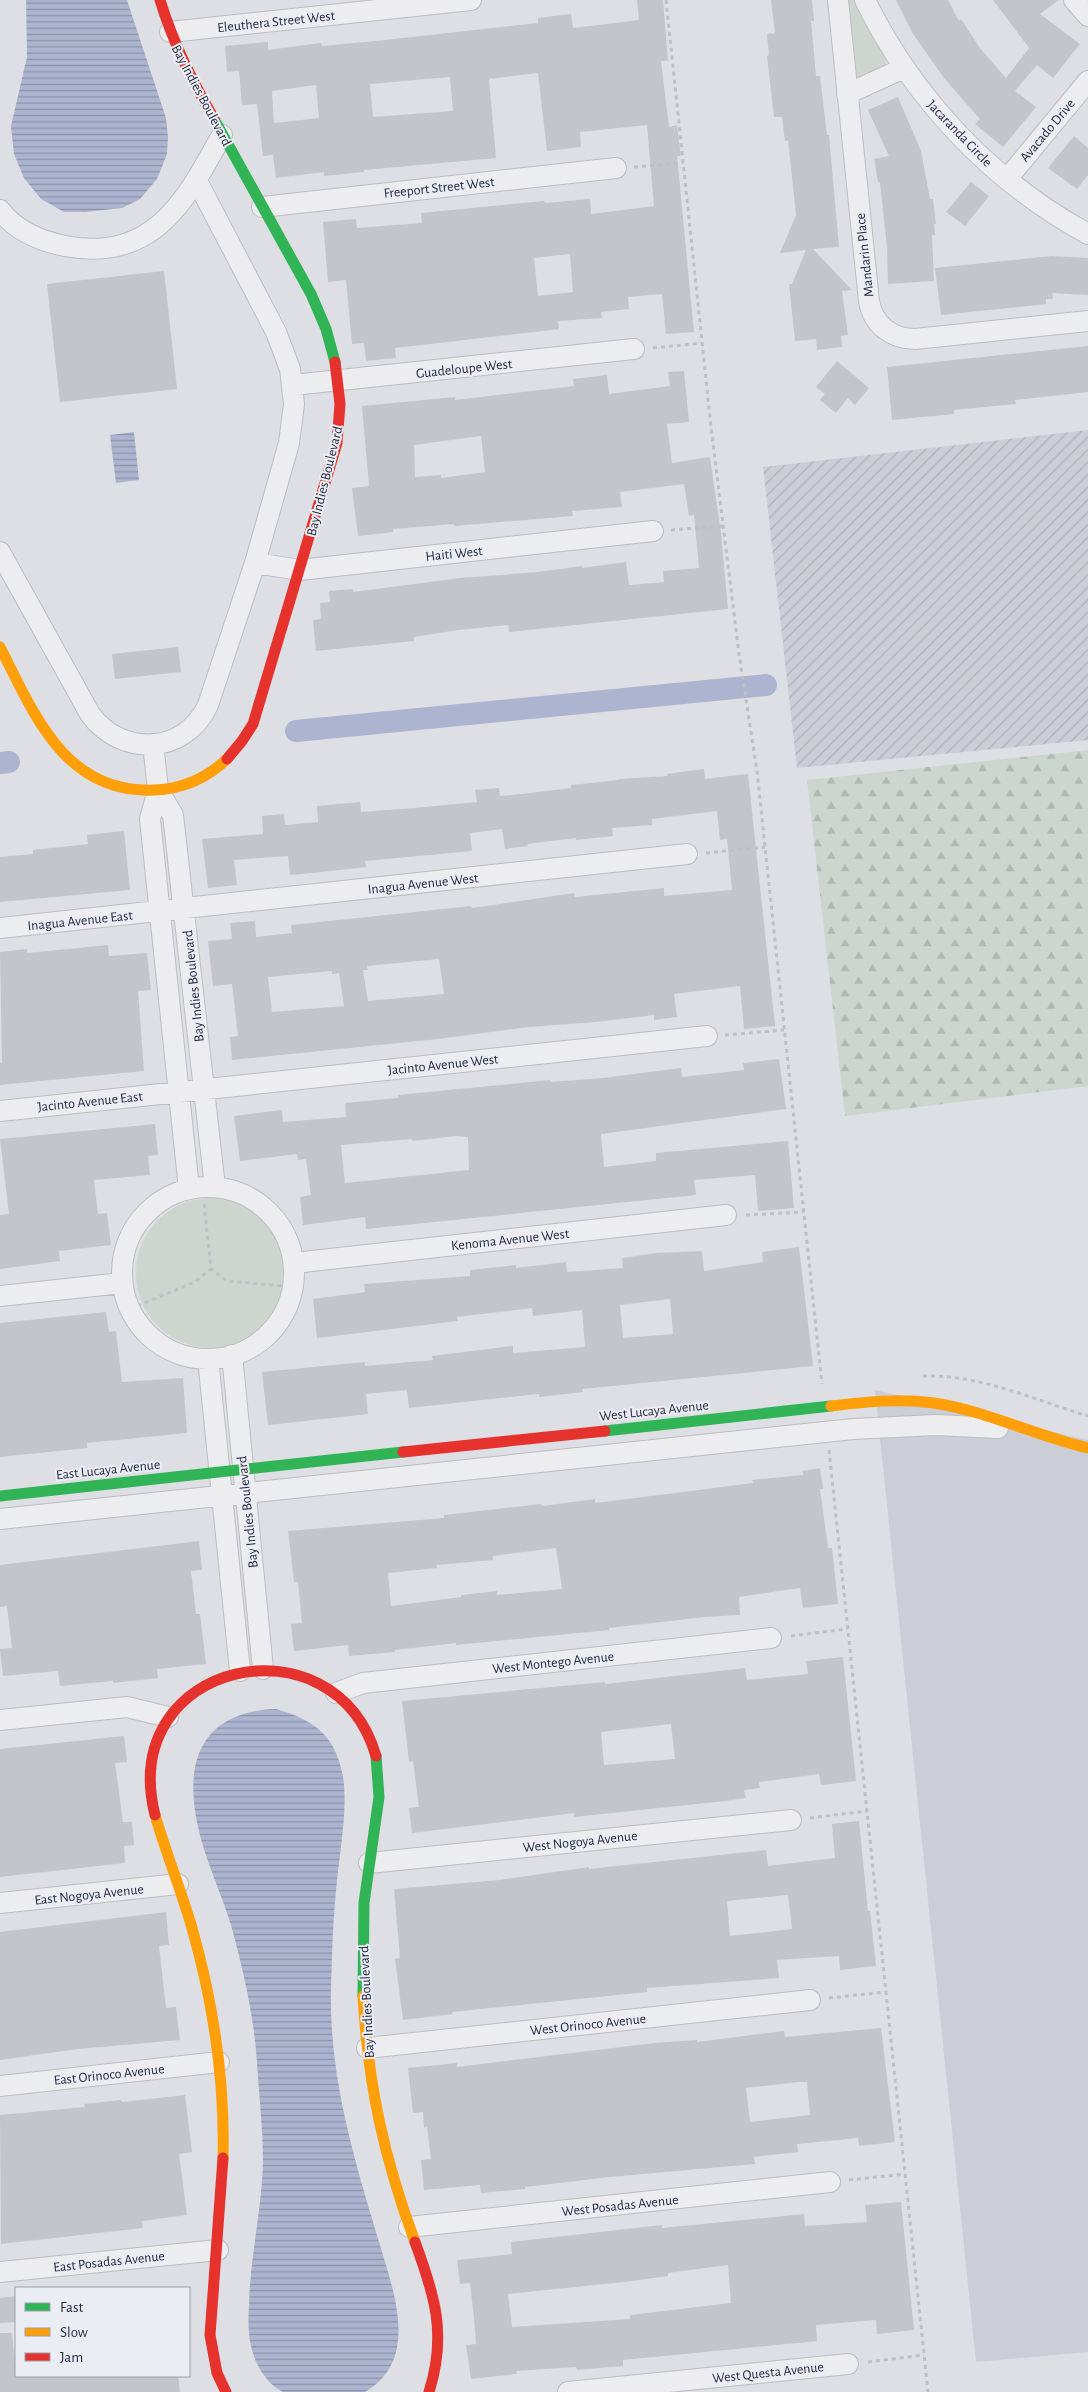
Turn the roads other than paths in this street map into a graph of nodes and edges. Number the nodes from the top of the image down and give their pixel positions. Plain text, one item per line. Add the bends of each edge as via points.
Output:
1 (160, 0) edge
2 (471, 0) edge
3 (838, 0) edge
4 (865, 0) edge
5 (1074, 0) edge
6 (1088, 16) edge
7 (170, 32) junction
8 (904, 68) junction
9 (1088, 81) edge
10 (848, 94) junction
11 (222, 135) junction
12 (616, 168) road end
13 (1006, 179) junction
14 (197, 181) junction
15 (262, 207) junction
16 (0, 210) edge
17 (1088, 234) edge
18 (1088, 321) edge
19 (634, 349) road end
20 (339, 381) junction
21 (293, 385) junction
22 (654, 531) road end
23 (0, 552) edge
24 (254, 562) junction
25 (300, 570) junction
26 (8, 587) edge
27 (0, 647) edge
28 (153, 744) junction
29 (158, 790) junction
30 (687, 854) road end
31 (185, 909) junction
32 (159, 911) junction
33 (0, 928) edge
34 (707, 1036) road end
35 (203, 1089) junction
36 (180, 1091) junction
37 (0, 1111) edge
38 (202, 1187) junction
39 (726, 1216) road end
40 (294, 1263) junction
41 (122, 1283) junction
42 (0, 1296) edge
43 (232, 1355) junction
44 (208, 1359) junction
45 (851, 1405) junction
46 (643, 1427) junction
47 (853, 1429) junction
48 (1021, 1429) junction
49 (438, 1448) junction
50 (1088, 1448) edge
51 (646, 1451) junction
52 (242, 1470) junction
53 (219, 1472) junction
54 (441, 1472) junction
55 (63, 1489) junction
56 (245, 1493) junction
57 (221, 1495) junction
58 (0, 1496) edge
59 (66, 1512) junction
60 (0, 1519) edge
61 (771, 1638) road end
62 (263, 1669) junction
63 (240, 1671) junction
64 (336, 1693) junction
65 (168, 1717) junction
66 (0, 1720) edge
67 (791, 1820) road end
68 (369, 1862) junction
69 (178, 1884) junction
70 (0, 1903) edge
71 (810, 2000) road end
72 (367, 2048) junction
73 (219, 2062) junction
74 (0, 2086) edge
75 (830, 2182) road end
76 (409, 2227) junction
77 (218, 2250) junction
78 (0, 2272) edge
79 (848, 2364) road end
80 (226, 2392) edge
81 (429, 2392) edge
82 (568, 2392) edge

1 - 7 street, Bay Indies Boulevard
2 - 7 street, Eleuthera Street West
3 - 10 street, Mandarin Place
4 - 8 street, Jacaranda Circle
5 - 6 street
7 - 11 street, Bay Indies Boulevard
8 - 10 street
8 - 13 street, Jacaranda Circle via 953,128
9 - 13 street, Avacado Drive
10 - 18 street, Mandarin Place via 869,302 881,327 898,337 915,339
11 - 14 street
11 - 15 street, Bay Indies Boulevard
12 - 15 street, Freeport Street West
13 - 17 street, Jacaranda Circle
14 - 16 street via 174,212 153,230 126,243 100,248 77,248 38,238 15,225
14 - 21 street via 276,332
15 - 20 street, Bay Indies Boulevard via 319,309 334,353
19 - 20 street, Guadeloupe West
20 - 21 street, Guadeloupe West
20 - 25 street, Bay Indies Boulevard via 341,412 337,443
21 - 24 street via 294,404 288,444
22 - 25 street, Haiti West
23 - 26 street
24 - 25 street, Haiti West
24 - 28 street via 205,712 186,734 175,740
25 - 29 street, Bay Indies Boulevard via 257,714 247,735 228,758 206,775 182,786
26 - 28 street via 95,721 119,738
27 - 29 street, Bay Indies Boulevard via 48,735 71,762 96,779 114,786 140,791
28 - 29 street, Bay Indies Boulevard
29 - 31 street, Bay Indies Boulevard via 173,815
29 - 32 street, Bay Indies Boulevard via 150,819
30 - 31 street, Inagua Avenue West
31 - 32 street, Inagua Avenue West
31 - 35 street, Bay Indies Boulevard
32 - 33 street, Inagua Avenue East
32 - 36 street, Bay Indies Boulevard
34 - 35 street, Jacinto Avenue West
35 - 36 street, Jacinto Avenue West
35 - 38 street, Bay Indies Boulevard
36 - 37 street, Jacinto Avenue East
36 - 38 street, Bay Indies Boulevard
38 - 40 street via 234,1191 253,1198 281,1226 290,1243
38 - 41 street via 166,1198 146,1213 131,1234 123,1257
39 - 40 street, Kenoma Avenue West
40 - 43 street via 294,1286 287,1310 273,1330 254,1345
41 - 42 street
41 - 44 street via 136,1321 150,1337 167,1349
43 - 44 street
43 - 52 street, Bay Indies Boulevard
44 - 53 street, Bay Indies Boulevard
45 - 46 street, West Lucaya Avenue
45 - 47 street
45 - 48 street, West Lucaya Avenue via 920,1402 945,1406
46 - 49 street, West Lucaya Avenue
46 - 51 street
47 - 48 street via 936,1425
47 - 51 street
48 - 50 street, West Lucaya Avenue
49 - 52 street, West Lucaya Avenue
49 - 54 street
51 - 54 street
52 - 53 street, West Lucaya Avenue
52 - 56 street, Bay Indies Boulevard
53 - 55 street, East Lucaya Avenue
53 - 57 street, Bay Indies Boulevard
54 - 56 street
55 - 58 street, East Lucaya Avenue
55 - 59 street
56 - 57 street
56 - 62 street, Bay Indies Boulevard
57 - 59 street
57 - 63 street, Bay Indies Boulevard
59 - 60 street
61 - 64 street, West Montego Avenue via 364,1683
62 - 63 street, Bay Indies Boulevard
62 - 64 street, Bay Indies Boulevard via 310,1678
63 - 65 street, Bay Indies Boulevard via 194,1692
64 - 68 street, Bay Indies Boulevard via 349,1702 359,1716 369,1735 376,1762 378,1803
65 - 66 street via 127,1707
65 - 69 street, Bay Indies Boulevard via 153,1750 151,1796
67 - 68 street, West Nogoya Avenue
68 - 72 street, Bay Indies Boulevard via 362,1957
69 - 70 street, East Nogoya Avenue
69 - 73 street, Bay Indies Boulevard via 206,1984
71 - 72 street, West Orinoco Avenue
72 - 76 street, Bay Indies Boulevard via 384,2144
73 - 74 street, East Orinoco Avenue
73 - 77 street, Bay Indies Boulevard via 224,2156
75 - 76 street, West Posadas Avenue
76 - 81 street, Bay Indies Boulevard via 437,2316 438,2362
77 - 78 street, East Posadas Avenue
77 - 80 street, Bay Indies Boulevard via 209,2323 216,2372
79 - 82 street, West Questa Avenue

